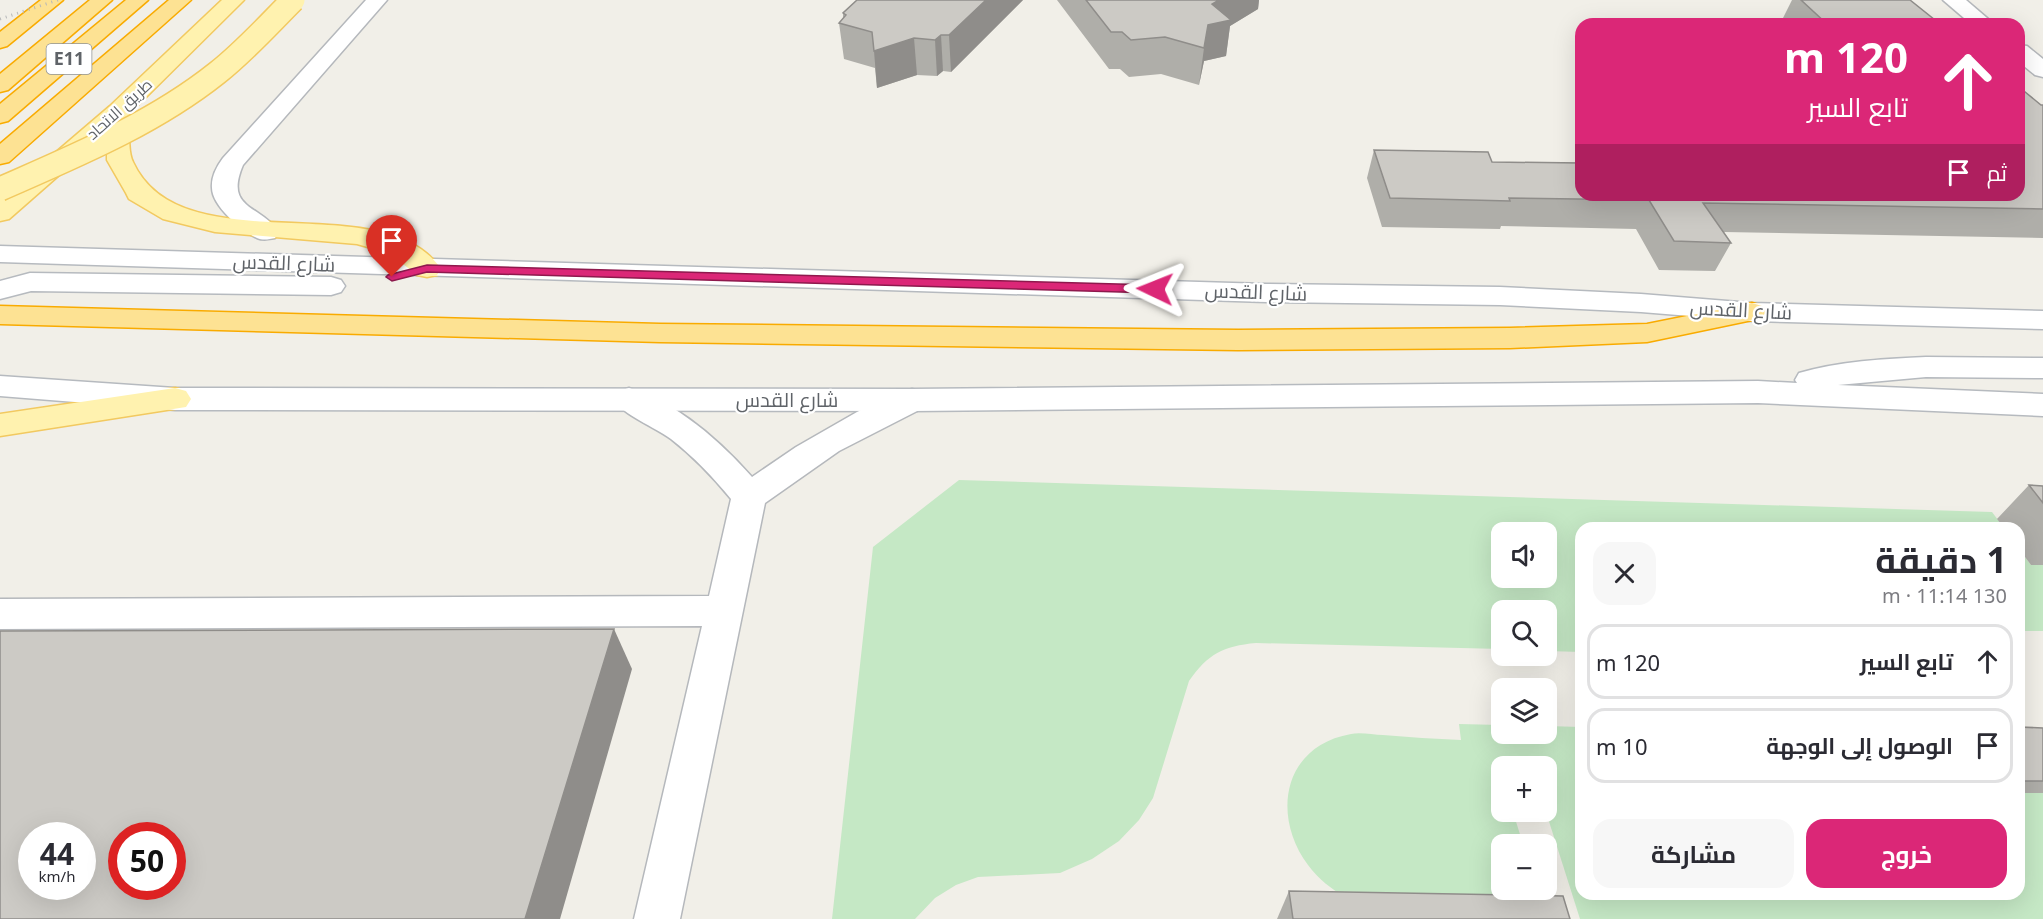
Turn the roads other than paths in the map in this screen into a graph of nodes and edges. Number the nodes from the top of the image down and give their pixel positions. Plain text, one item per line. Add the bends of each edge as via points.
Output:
1 (53, 0) edge
2 (102, 0) edge
3 (138, 0) edge
4 (181, 0) edge
5 (234, 0) edge
6 (293, 0) edge
7 (377, 0) edge
8 (1953, 0) edge
9 (1976, 18) edge
10 (0, 42) edge
11 (2025, 56) edge
12 (2043, 70) edge
13 (0, 85) edge
14 (118, 111) junction
15 (0, 116) edge
16 (0, 157) edge
17 (0, 189) edge
18 (0, 213) edge
19 (266, 232) junction
20 (0, 254) edge
21 (427, 269) junction
22 (0, 290) edge
23 (1752, 312) junction
24 (0, 315) edge
25 (2043, 320) edge
26 (2043, 368) edge
27 (0, 386) edge
28 (1758, 392) junction
29 (175, 399) junction
30 (628, 399) junction
31 (912, 400) junction
32 (2043, 405) edge
33 (0, 425) edge
34 (749, 497) junction
35 (724, 611) junction
36 (0, 614) edge
37 (657, 919) edge

1 - 10 highway
2 - 13 highway, E11
3 - 15 highway, E11
4 - 16 highway
5 - 14 main road, طريق الاتحاد
6 - 17 main road, bridge via 249,45 170,105 50,168
7 - 19 main road via 231,163 224,177 222,190 228,202
8 - 9 main road
11 - 12 main road
14 - 18 main road, طريق الاتحاد
14 - 19 main road via 118,160 137,191 154,205 210,224
19 - 21 main road via 372,239 395,245
20 - 21 main road, شارع القدس
21 - 22 main road via 331,286 30,282
21 - 23 main road, شارع القدس via 1500,296
23 - 24 highway via 1647,333 1238,340 660,333
23 - 25 main road, شارع القدس
26 - 28 main road via 1888,368
27 - 29 main road, شارع القدس
28 - 31 main road, شارع القدس
28 - 32 main road, شارع القدس
29 - 30 main road, شارع القدس
29 - 33 main road
30 - 31 main road, شارع القدس
30 - 34 main road via 696,440
31 - 34 main road via 827,441
34 - 35 main road
35 - 36 main road
35 - 37 main road

